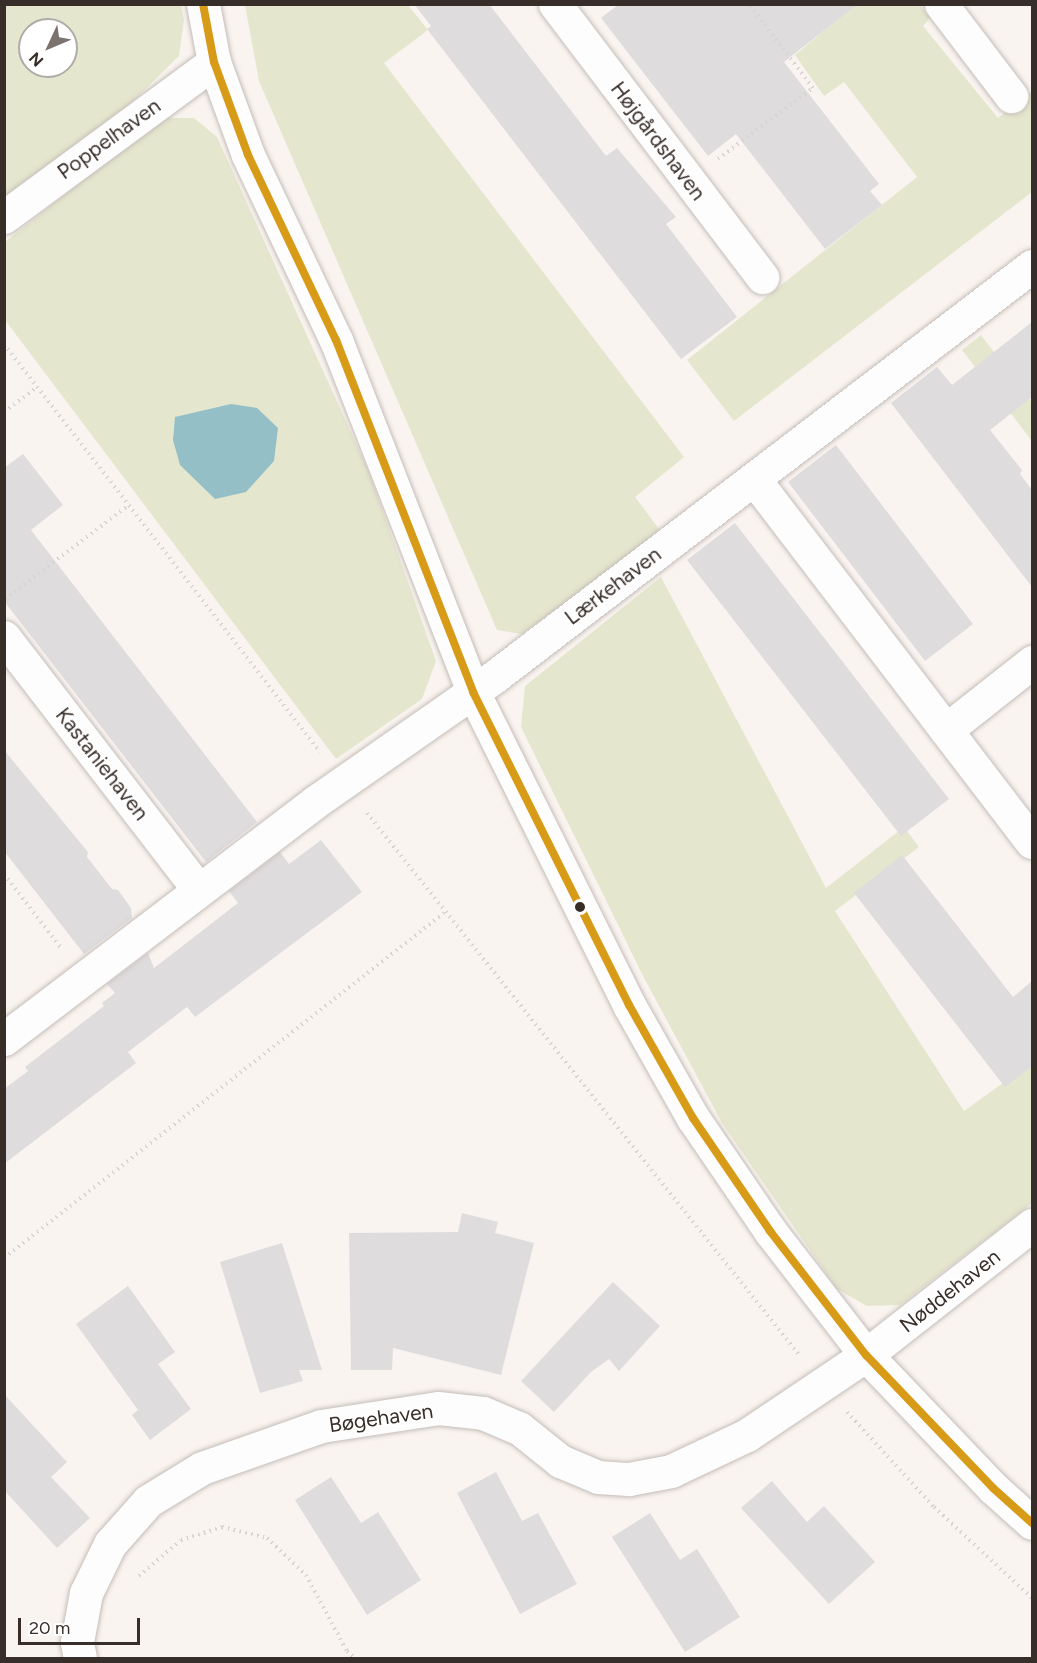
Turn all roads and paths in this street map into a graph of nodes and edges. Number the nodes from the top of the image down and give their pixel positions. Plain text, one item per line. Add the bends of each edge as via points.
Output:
1 (203, 4) edge
2 (555, 4) edge
3 (748, 4) edge
4 (941, 4) edge
5 (214, 62) junction
6 (1011, 96) dead end
7 (689, 182) junction
8 (4, 217) edge
9 (1032, 266) edge
10 (762, 278) dead end
11 (4, 344) edge
12 (37, 387) junction
13 (4, 412) edge
14 (753, 479) junction
15 (129, 505) junction
16 (4, 599) edge
17 (4, 637) edge
18 (1032, 662) edge
19 (473, 692) junction
20 (946, 730) junction
21 (343, 781) junction
22 (1032, 842) edge
23 (4, 874) edge
24 (199, 890) junction
25 (444, 913) junction
26 (84, 978) junction
27 (4, 1039) edge
28 (1032, 1226) edge
29 (4, 1258) edge
30 (866, 1355) junction
31 (822, 1383) junction
32 (1032, 1523) edge
33 (132, 1586) dead end
34 (1032, 1598) edge
35 (80, 1659) edge
36 (355, 1659) edge

1 - 5 street
2 - 7 street, Højgårdshaven
3 - 7 path via 813,87
4 - 6 street
5 - 8 street, Poppelhaven
5 - 19 street via 248,155 336,340
7 - 10 street, Højgårdshaven
9 - 14 street, Lærkehaven
11 - 12 path
12 - 13 path
12 - 15 path
14 - 19 street, Lærkehaven
14 - 20 street
15 - 16 path
15 - 21 path
17 - 24 street, Kastaniehaven
18 - 20 street
19 - 21 street
19 - 30 street via 629,1005 693,1118 770,1231
20 - 22 street
21 - 24 street
21 - 25 path
23 - 26 path
24 - 26 street
25 - 29 path
25 - 31 path
26 - 27 street
28 - 30 street, Nøddehaven
30 - 31 street, Bøgehaven
30 - 32 street via 993,1488
31 - 34 path via 934,1507
31 - 35 street, Bøgehaven via 747,1435 671,1471 629,1479 598,1477 560,1461 519,1428 483,1413 438,1408 321,1426 202,1467 148,1501 110,1544 86,1593 77,1642
33 - 36 path via 146,1567 181,1540 222,1527 267,1538 306,1575

